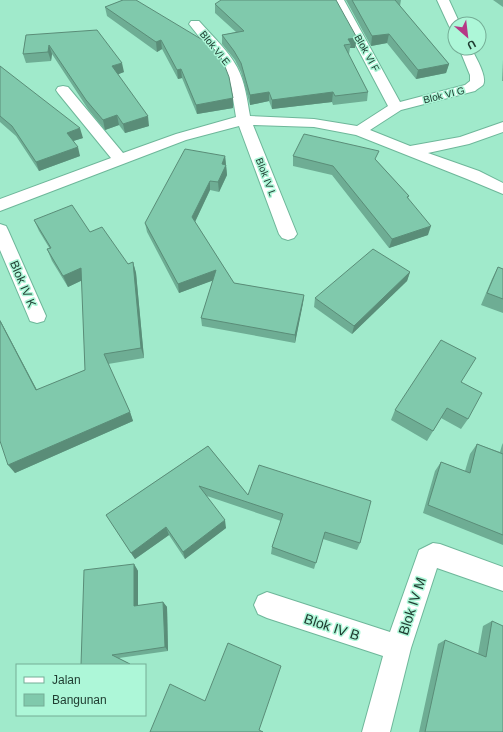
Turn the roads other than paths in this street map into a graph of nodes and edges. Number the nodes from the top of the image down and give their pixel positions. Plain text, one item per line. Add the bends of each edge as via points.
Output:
1 (338, 0) edge
2 (443, 0) edge
3 (450, 16) edge
4 (195, 24) dead end
5 (469, 56) edge
6 (62, 90) dead end
7 (396, 107) junction
8 (244, 120) junction
9 (503, 127) edge
10 (359, 131) junction
11 (410, 151) junction
12 (120, 159) junction
13 (503, 189) edge
14 (0, 205) edge
15 (0, 230) edge
16 (288, 234) dead end
17 (36, 316) dead end
18 (503, 579) edge
19 (267, 605) dead end
20 (398, 648) junction
21 (376, 732) edge

1 - 7 street, Blok VI F
2 - 3 street
4 - 8 street, Blok VI E via 231,68 238,86
5 - 7 street, Blok VI G via 477,75 477,83 470,88
6 - 12 street
7 - 10 street
8 - 10 street via 314,123
8 - 12 street via 213,127
8 - 16 street, Blok IV L
9 - 11 street via 442,146
10 - 11 street
11 - 13 street
12 - 14 street
15 - 17 street, Blok IV K
18 - 20 street, Blok IV M via 432,555 428,560
19 - 20 street, Blok IV B
20 - 21 street, Blok IV M

